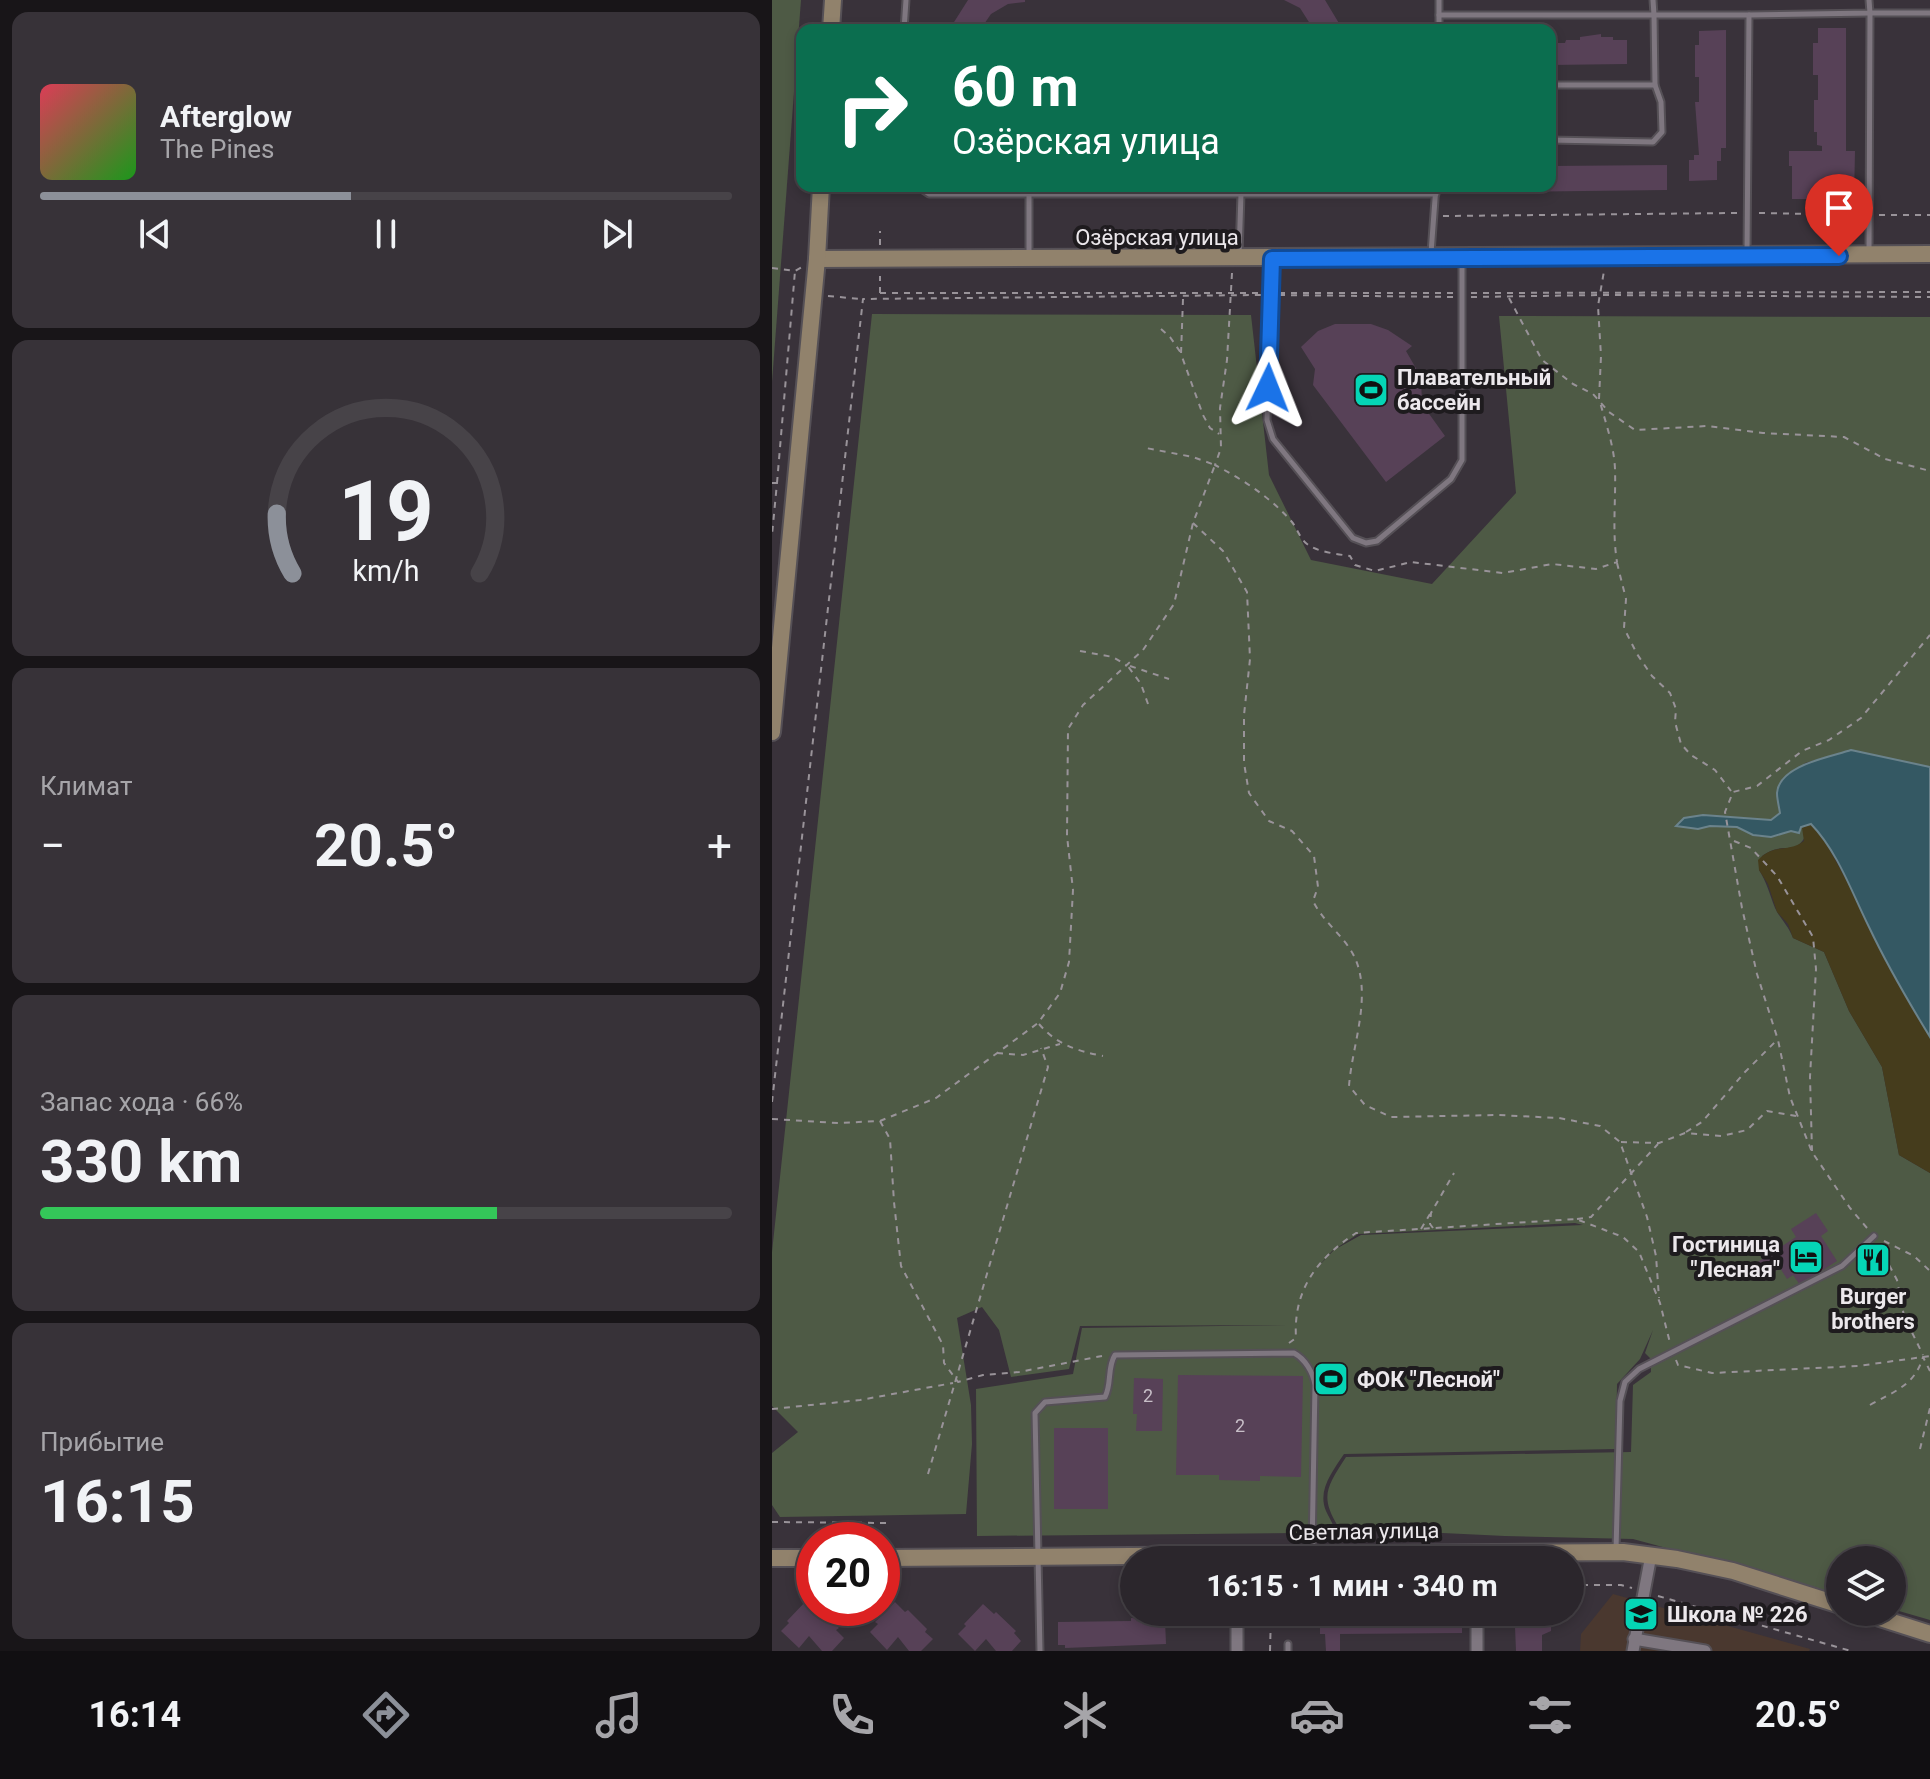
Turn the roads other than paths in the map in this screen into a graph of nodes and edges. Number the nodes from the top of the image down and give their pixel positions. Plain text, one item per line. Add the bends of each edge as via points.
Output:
1 (833, 0) edge
2 (906, 0) edge
3 (1439, 0) edge
4 (1653, 0) edge
5 (1869, 0) edge
6 (1870, 13) junction
7 (1930, 13) edge
8 (1439, 15) junction
9 (1654, 15) junction
10 (1749, 15) junction
11 (831, 24) edge
12 (904, 24) edge
13 (1439, 24) edge
14 (1556, 85) edge
15 (1655, 85) junction
16 (1556, 140) edge
17 (821, 192) edge
18 (926, 192) edge
19 (1029, 194) junction
20 (1241, 194) junction
21 (1436, 194) joint
22 (1930, 254) edge
23 (1870, 255) junction
24 (1747, 257) junction
25 (1431, 258) junction
26 (1462, 258) junction
27 (817, 259) junction
28 (1029, 259) junction
29 (1235, 259) junction
30 (1272, 259) junction
31 (772, 732) edge
32 (1874, 1236) road end
33 (1312, 1546) edge
34 (1616, 1552) junction
35 (1584, 1553) edge
36 (1651, 1555) junction
37 (1037, 1557) junction
38 (1120, 1557) edge
39 (772, 1558) edge
40 (796, 1558) edge
41 (900, 1558) edge
42 (1826, 1601) edge
43 (1237, 1626) edge
44 (1477, 1626) edge
45 (1905, 1626) edge
46 (1930, 1634) edge
47 (1633, 1645) edge
48 (1040, 1651) edge
49 (1237, 1651) edge
50 (1477, 1651) edge
51 (1705, 1651) edge

1 - 11 main road
2 - 12 lane
3 - 8 lane
4 - 9 lane
5 - 6 lane
6 - 7 lane
6 - 10 lane
6 - 23 lane
8 - 9 lane
8 - 13 lane
9 - 10 lane
9 - 15 lane
10 - 24 lane
14 - 15 lane
15 - 16 lane via 1662,132 1653,142
17 - 27 main road
18 - 19 lane
19 - 20 lane
19 - 28 lane
20 - 21 lane
20 - 29 lane
21 - 25 lane
22 - 23 main road, Озёрская улица
23 - 24 main road, Озёрская улица
24 - 26 main road, Озёрская улица
25 - 26 main road, Озёрская улица
25 - 30 main road, Озёрская улица
26 - 30 lane via 1462,460 1440,488 1377,541 1366,543 1353,538 1273,439 1267,420
27 - 28 main road, Озёрская улица
27 - 31 main road
28 - 29 main road, Озёрская улица
29 - 30 main road, Озёрская улица
32 - 34 lane via 1842,1266 1639,1369 1625,1382
33 - 37 lane via 1315,1385 1301,1357 1121,1353 1112,1359 1105,1397 1045,1402 1035,1413
34 - 35 main road, Светлая улица
34 - 36 main road, Светлая улица
36 - 42 main road, Светлая улица via 1733,1571
36 - 47 street
37 - 38 main road, Светлая улица
37 - 41 main road, Светлая улица
37 - 48 lane
39 - 40 main road
43 - 49 street
44 - 50 street
45 - 46 main road
47 - 51 street

